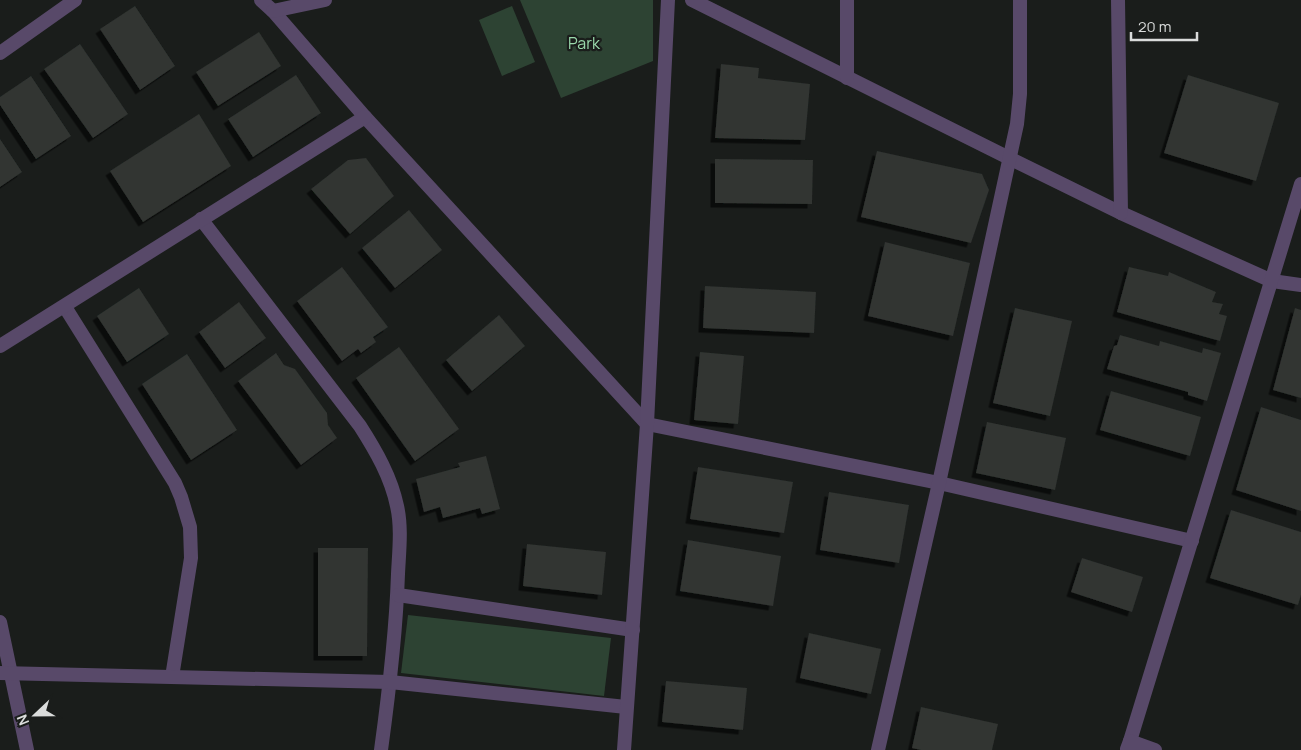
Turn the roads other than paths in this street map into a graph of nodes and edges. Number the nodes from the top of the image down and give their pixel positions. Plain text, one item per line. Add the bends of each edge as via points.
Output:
1 (75, 0) edge
2 (260, 0) edge
3 (325, 0) edge
4 (668, 0) edge
5 (692, 0) edge
6 (847, 0) edge
7 (1020, 0) edge
8 (1118, 0) edge
9 (273, 11) junction
10 (0, 53) edge
11 (848, 78) junction
12 (365, 117) junction
13 (1009, 158) junction
14 (1301, 184) edge
15 (1121, 212) junction
16 (202, 219) junction
17 (1272, 281) junction
18 (1301, 285) edge
19 (65, 307) junction
20 (0, 346) edge
21 (647, 424) junction
22 (938, 483) junction
23 (1192, 541) junction
24 (398, 595) junction
25 (0, 622) edge
26 (633, 630) junction
27 (5, 673) edge
28 (172, 677) junction
29 (390, 682) junction
30 (626, 707) junction
31 (1128, 746) edge
32 (27, 750) edge
33 (381, 750) edge
34 (624, 750) edge
35 (878, 750) edge
36 (1155, 750) edge

1 - 10 street
2 - 9 street
3 - 9 street
4 - 21 street
5 - 11 street
6 - 11 street
7 - 13 street via 1020,94
8 - 15 street
9 - 12 street
11 - 13 street
12 - 16 street
12 - 21 street
13 - 15 street
13 - 22 street
14 - 17 street
15 - 17 street
16 - 19 street
16 - 24 street via 375,449 397,506 400,534
17 - 18 street
17 - 23 street
19 - 20 street
19 - 28 street via 175,483 186,512 191,558
21 - 22 street
21 - 26 street
22 - 23 street
22 - 35 street
23 - 31 street
24 - 26 street
24 - 29 street
25 - 27 street
26 - 30 street
27 - 28 street
27 - 32 street
28 - 29 street
29 - 30 street
29 - 33 street
30 - 34 street
31 - 36 street

